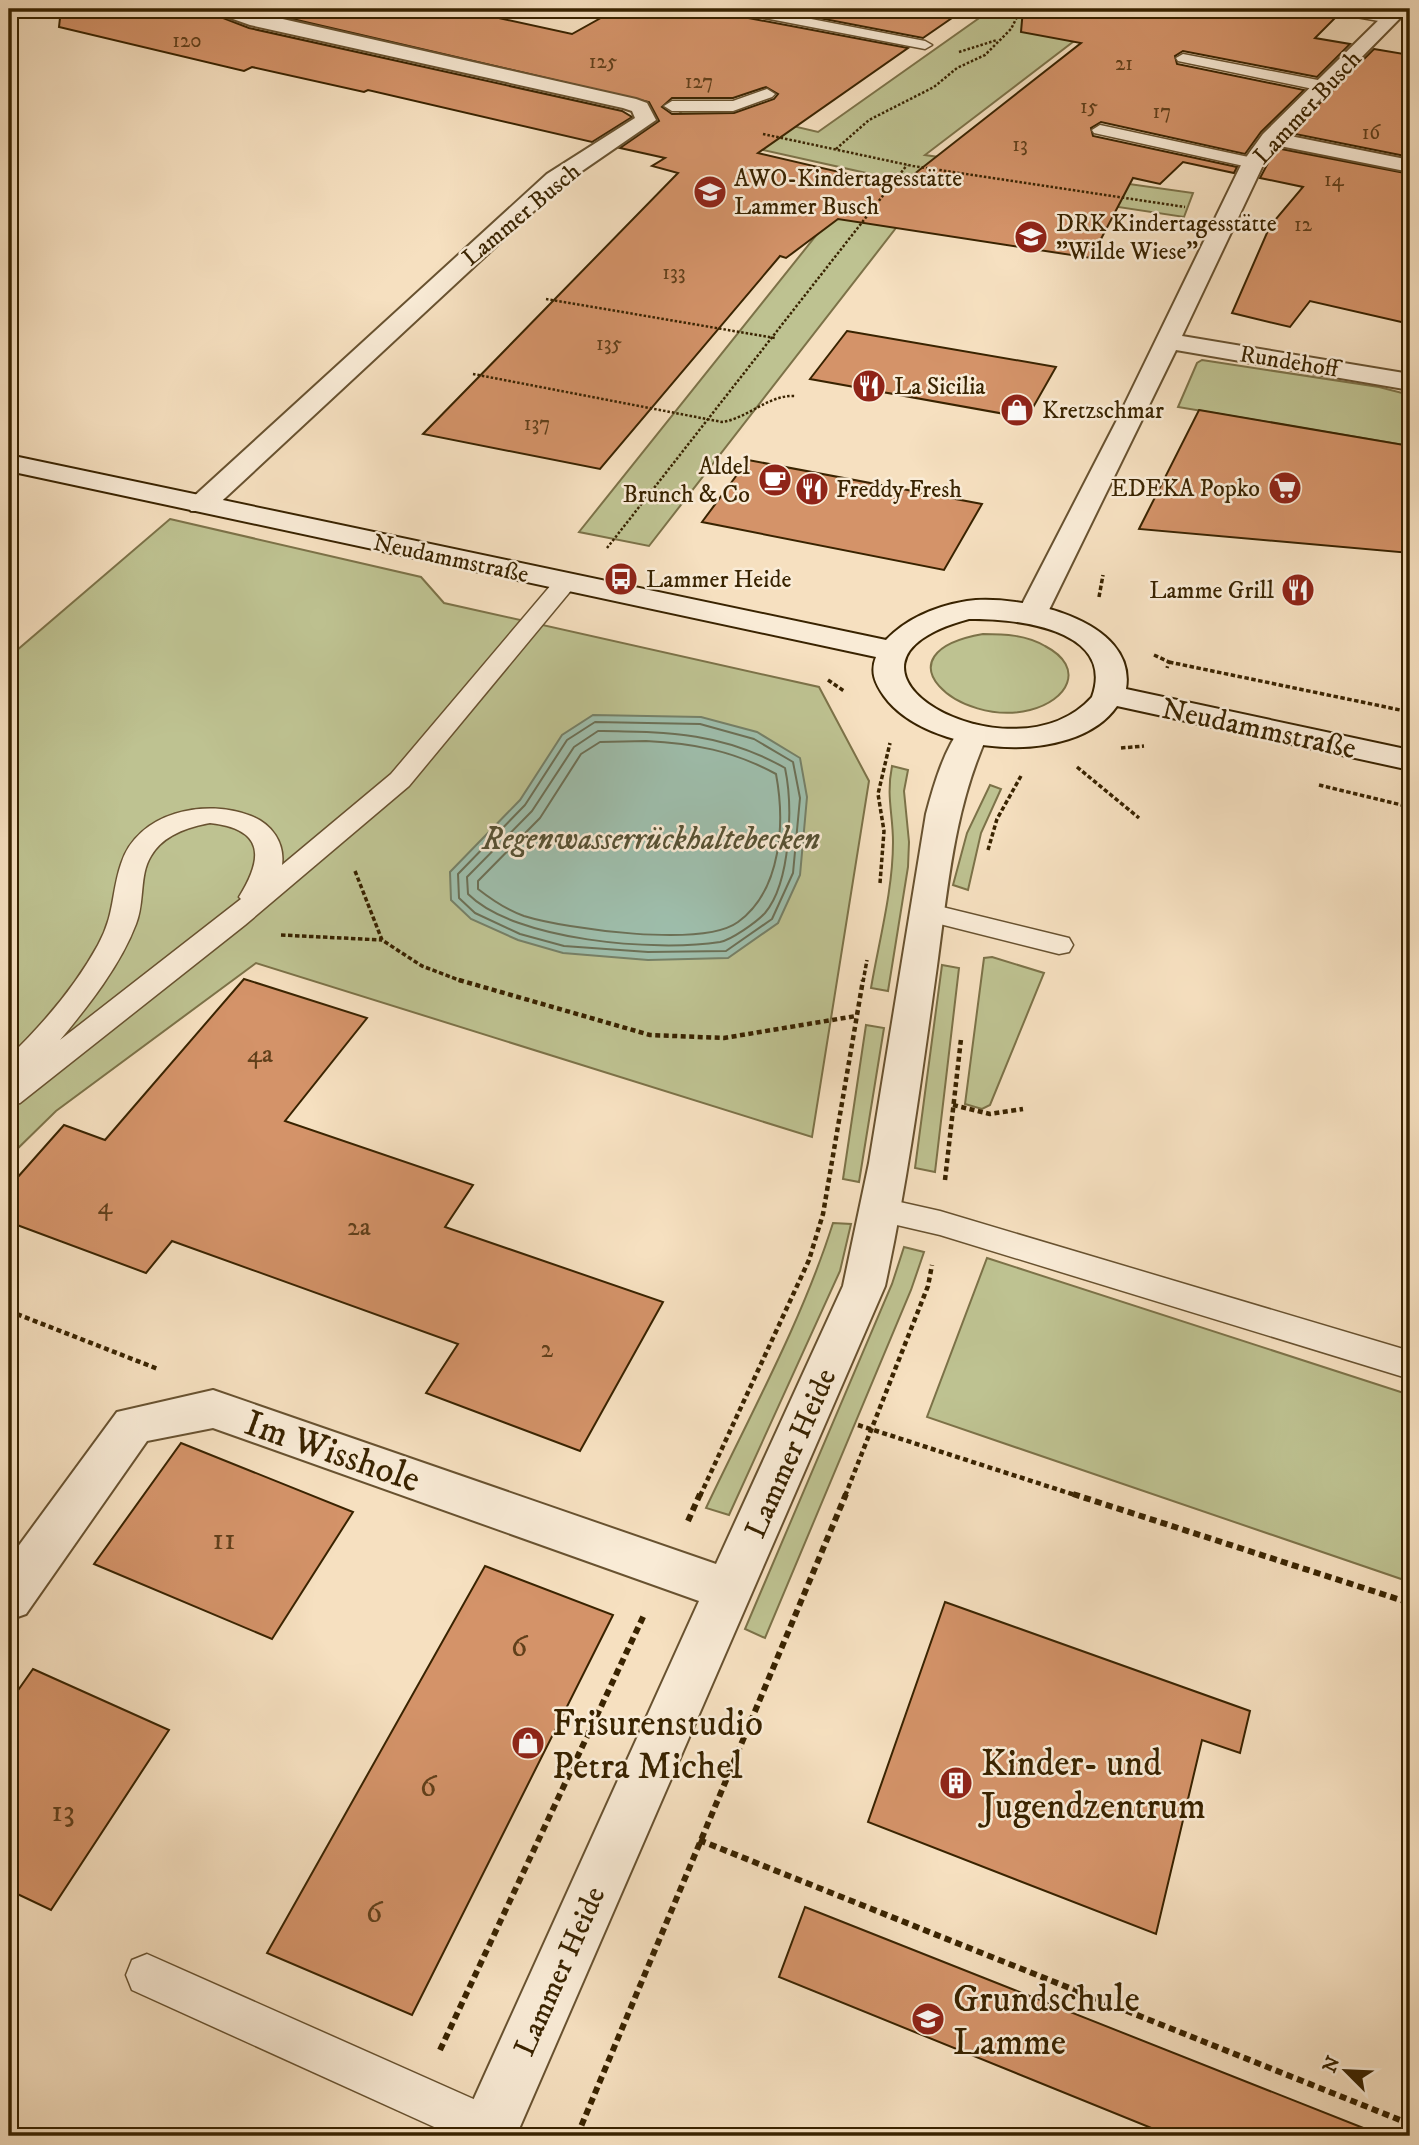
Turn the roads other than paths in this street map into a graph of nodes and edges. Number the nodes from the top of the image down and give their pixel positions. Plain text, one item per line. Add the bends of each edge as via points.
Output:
1 (222, 9) edge
2 (738, 9) edge
3 (1334, 9) edge
4 (1395, 14) edge
5 (925, 45) dead end
6 (1183, 58) dead end
7 (1322, 86) junction
8 (767, 94) dead end
9 (672, 106) dead end
10 (1100, 130) dead end
11 (1270, 138) junction
12 (1252, 163) junction
13 (1410, 166) edge
14 (1168, 341) junction
15 (1410, 382) edge
16 (9, 463) edge
17 (201, 505) junction
18 (565, 583) junction
19 (1032, 614) junction
20 (893, 651) junction
21 (1108, 695) junction
22 (972, 734) junction
23 (1410, 760) edge
24 (926, 912) junction
25 (235, 919) junction
26 (1059, 946) dead end
27 (9, 1075) edge
28 (9, 1095) edge
29 (882, 1210) junction
30 (1410, 1365) edge
31 (730, 1590) junction
32 (9, 1598) edge
33 (147, 1975) dead end
34 (487, 2133) edge

1 - 17 street, Lammer Busch via 629,103 640,107 646,120 555,179
2 - 5 lane
3 - 4 lane
4 - 7 street, Lammer Busch
6 - 7 lane
7 - 11 street, Lammer Busch
8 - 9 lane via 737,106
10 - 12 lane
11 - 12 street, Lammer Busch
11 - 13 street
12 - 14 street, Lammer Busch
14 - 15 street, Rundehoff
14 - 19 street, Lammer Busch
16 - 17 street, Neudammstraße
17 - 18 street, Neudammstraße
18 - 20 street, Neudammstraße
18 - 25 lane via 400,780
19 - 20 street via 988,609 948,614 913,628
19 - 21 street via 1068,626 1096,646 1110,667
20 - 22 street via 890,673 899,695 928,718
21 - 22 street via 1090,717 1059,731 1016,737
21 - 23 street, Neudammstraße
22 - 24 street, Lammer Heide via 958,761 937,835
24 - 26 lane
24 - 29 street, Lammer Heide
25 - 27 lane via 261,887 271,860 262,834 248,821 221,814 185,818 164,828 132,864 124,923 103,960 39,1046
25 - 28 lane
29 - 30 lane via 953,1227
29 - 31 street, Lammer Heide via 863,1286
31 - 32 street, Im Wisshole via 212,1409 133,1425
31 - 34 street, Lammer Heide
33 - 34 lane via 418,2096

